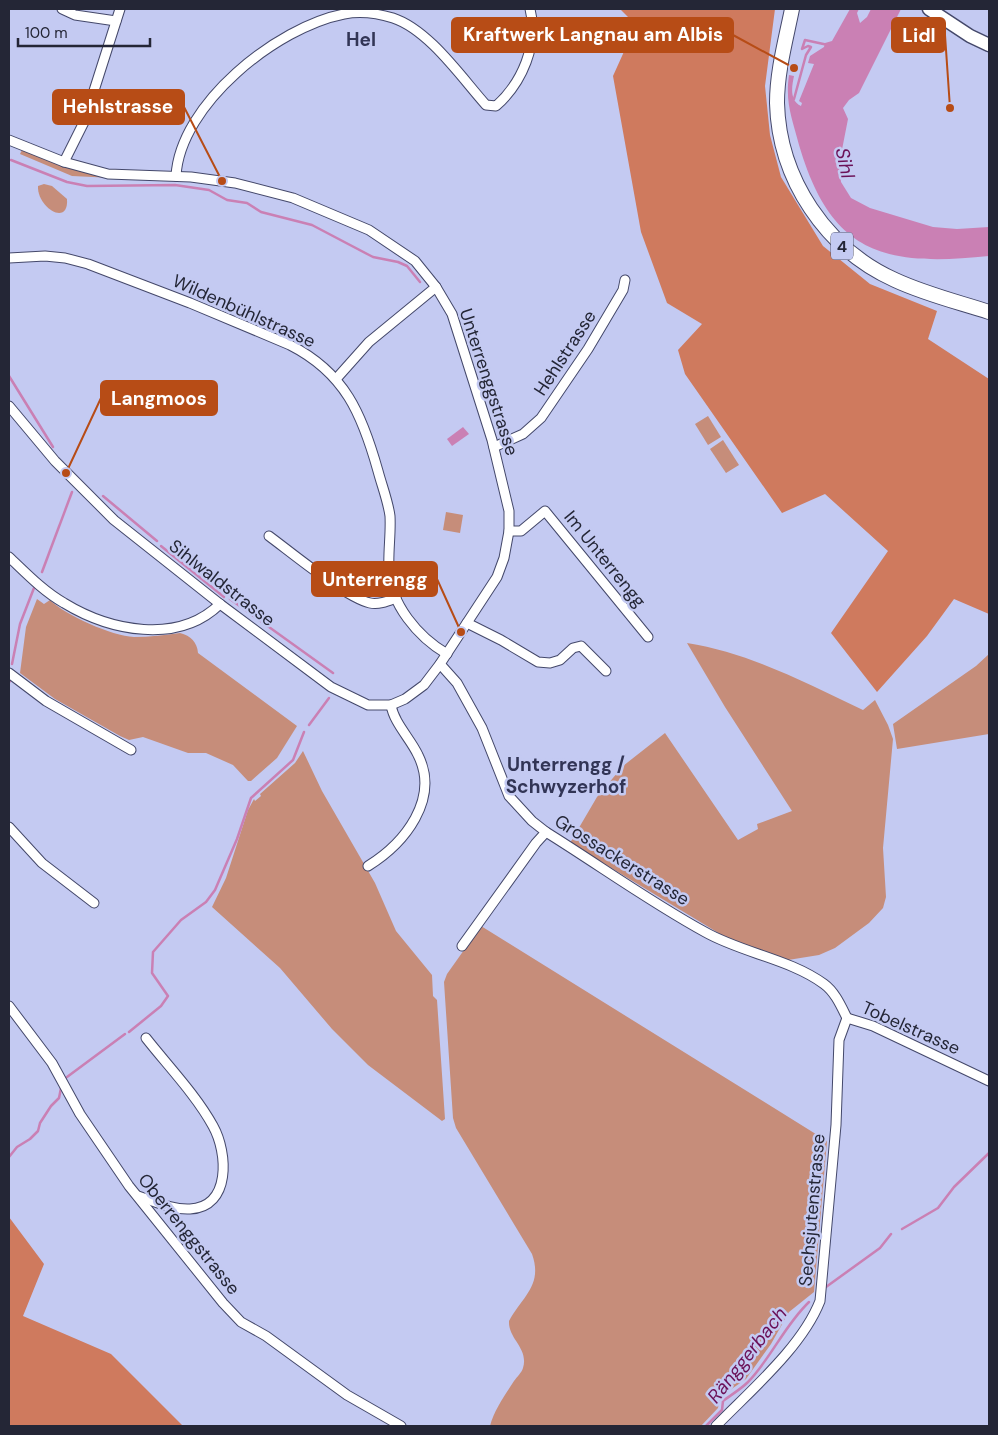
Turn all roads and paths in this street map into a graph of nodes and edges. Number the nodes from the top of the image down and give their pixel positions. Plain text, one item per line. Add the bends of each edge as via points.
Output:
1 (62, 9) edge
2 (120, 9) edge
3 (530, 9) edge
4 (792, 9) edge
5 (929, 9) edge
6 (116, 20) junction
7 (989, 45) edge
8 (9, 143) edge
9 (64, 162) junction
10 (176, 176) junction
11 (9, 258) edge
12 (625, 280) dead end
13 (436, 286) junction
14 (989, 312) edge
15 (336, 379) junction
16 (9, 406) edge
17 (494, 448) junction
18 (509, 531) junction
19 (269, 536) dead end
20 (9, 556) edge
21 (396, 598) junction
22 (220, 604) junction
23 (467, 623) junction
24 (648, 637) dead end
25 (447, 654) junction
26 (440, 664) junction
27 (606, 670) dead end
28 (9, 673) edge
29 (391, 705) junction
30 (131, 750) dead end
31 (9, 827) edge
32 (546, 832) junction
33 (368, 866) dead end
34 (94, 903) dead end
35 (462, 946) dead end
36 (9, 1006) edge
37 (847, 1018) junction
38 (146, 1038) dead end
39 (989, 1082) edge
40 (137, 1195) junction
41 (398, 1424) edge
42 (409, 1426) edge
43 (716, 1426) edge

1 - 6 street via 75,15
2 - 6 street
3 - 10 street via 534,32 523,69 506,97 496,106 486,105 414,28 394,19 372,13 344,14 311,25 254,58 232,77 204,109 188,134 180,151
4 - 14 main road, 4 via 779,80 779,123 792,173 812,210 843,246 884,275
5 - 7 main road
6 - 9 street via 84,122
8 - 9 street, Unterrenggstrasse
9 - 10 street, Unterrenggstrasse via 108,174
10 - 13 street, Unterrenggstrasse via 261,189 332,213 397,247 415,261
11 - 15 street, Wildenbühlstrasse via 45,256 88,264 290,345 318,362
12 - 17 street, Hehlstrasse via 623,290 588,349 541,418 523,434
13 - 15 street via 369,342
13 - 17 street, Unterrenggstrasse via 457,328
15 - 21 street, Wildenbühlstrasse via 360,417 390,513 389,572
16 - 22 street, Sihlwaldstrasse via 55,461 102,508
17 - 18 street, Unterrenggstrasse via 506,495
18 - 23 street, Unterrenggstrasse via 497,577
18 - 24 street, Im Unterrengg via 521,531 545,511
19 - 21 street via 363,601 376,604
20 - 22 street via 63,603 92,618 119,626 144,629 184,626 209,614
21 - 25 street, Wildenbühlstrasse via 415,628
22 - 29 street, Sihlwaldstrasse via 331,687 368,705
23 - 25 street, Unterrenggstrasse
23 - 27 street via 538,662 560,660 573,648 581,646
25 - 26 street, Unterrenggstrasse
26 - 29 street via 417,691
26 - 32 street, Grossackerstrasse via 457,683 482,728 510,796
28 - 30 street via 46,701
29 - 33 street via 425,771 426,794 420,810 399,840
31 - 34 street via 42,863
32 - 35 street
32 - 37 street, Grossackerstrasse via 705,932 794,968 825,985 839,1001
36 - 40 street, Oberrenggstrasse via 48,1058 103,1150
37 - 39 street, Tobelstrasse via 873,1026
37 - 43 street, Sechsjutenstrasse via 840,1040 820,1301 813,1320 799,1339
38 - 40 street via 214,1127 220,1141 223,1172 218,1193 202,1207 181,1209
40 - 41 street, Oberrenggstrasse via 223,1304 241,1322 266,1336 346,1395
41 - 42 street

